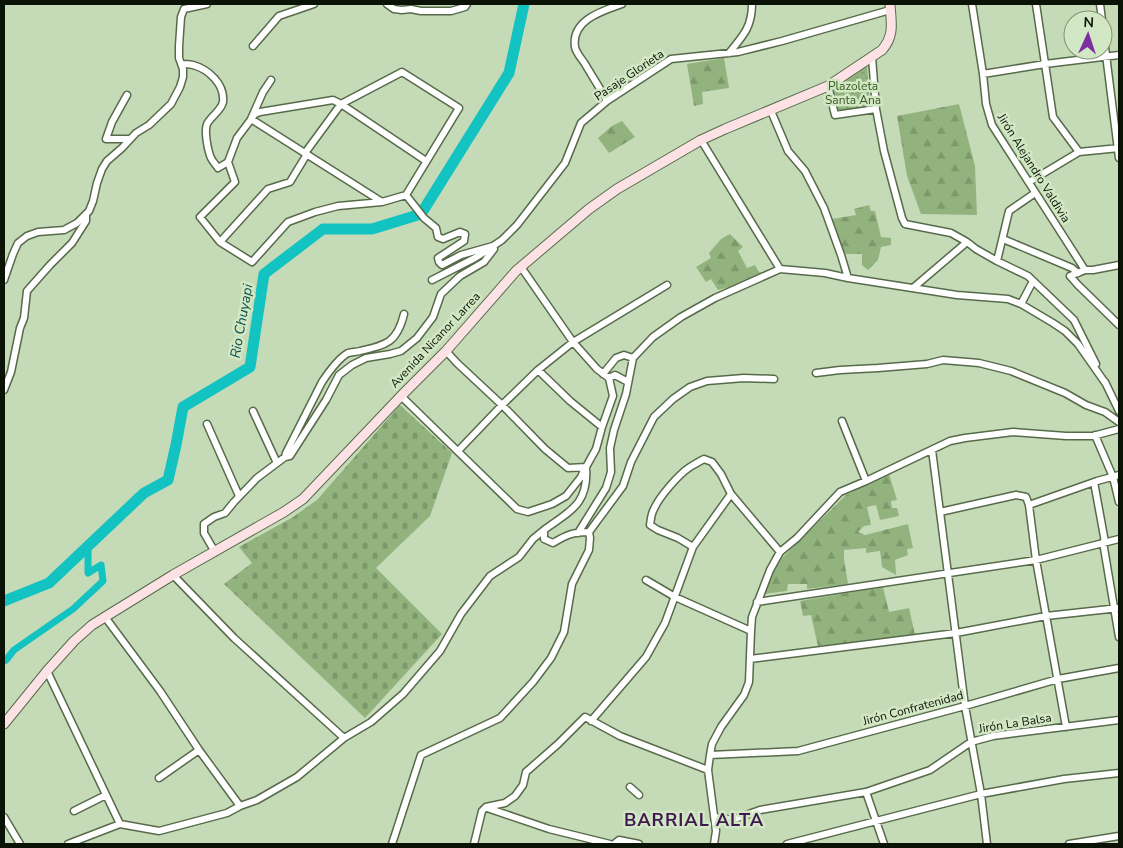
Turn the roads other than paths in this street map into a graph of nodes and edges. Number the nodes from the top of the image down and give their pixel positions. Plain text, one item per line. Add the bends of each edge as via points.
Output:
1 (207, 4) edge
2 (314, 4) edge
3 (387, 4) edge
4 (467, 4) edge
5 (622, 4) edge
6 (752, 4) edge
7 (972, 4) edge
8 (1036, 4) edge
9 (890, 7) edge
10 (252, 46) dead end
11 (729, 53) junction
12 (872, 57) junction
13 (1080, 60) edge
14 (1106, 60) edge
15 (182, 64) junction
16 (1045, 64) junction
17 (983, 74) junction
18 (271, 80) dead end
19 (828, 86) junction
20 (127, 95) dead end
21 (607, 101) junction
22 (341, 104) junction
23 (876, 109) junction
24 (771, 111) junction
25 (252, 119) junction
26 (130, 139) junction
27 (701, 140) junction
28 (1119, 148) edge
29 (1079, 152) junction
30 (306, 154) junction
31 (1119, 158) edge
32 (426, 161) junction
33 (228, 162) junction
34 (1029, 182) junction
35 (1035, 193) junction
36 (406, 195) junction
37 (382, 202) junction
38 (86, 214) junction
39 (1003, 239) junction
40 (220, 242) junction
41 (967, 242) junction
42 (493, 246) junction
43 (997, 261) junction
44 (1119, 265) edge
45 (521, 267) junction
46 (780, 268) junction
47 (1085, 270) junction
48 (1078, 272) junction
49 (848, 278) junction
50 (4, 280) edge
51 (432, 280) dead end
52 (1033, 282) junction
53 (667, 285) dead end
54 (914, 288) junction
55 (1021, 304) junction
56 (404, 314) dead end
57 (1119, 324) edge
58 (573, 342) junction
59 (446, 351) junction
60 (633, 358) junction
61 (538, 370) junction
62 (603, 374) junction
63 (816, 374) dead end
64 (609, 378) junction
65 (774, 378) dead end
66 (628, 382) junction
67 (1106, 384) junction
68 (4, 390) edge
69 (401, 396) junction
70 (502, 405) junction
71 (253, 411) dead end
72 (1119, 411) edge
73 (842, 421) dead end
74 (1119, 422) edge
75 (208, 424) dead end
76 (602, 427) junction
77 (1119, 429) edge
78 (1096, 435) junction
79 (932, 450) junction
80 (458, 451) junction
81 (285, 458) junction
82 (277, 463) junction
83 (586, 467) junction
84 (1116, 476) edge
85 (866, 481) junction
86 (1094, 482) junction
87 (732, 494) junction
88 (239, 496) junction
89 (1119, 502) edge
90 (1029, 505) junction
91 (940, 512) junction
92 (544, 530) junction
93 (588, 532) junction
94 (578, 533) junction
95 (1119, 539) edge
96 (1104, 542) junction
97 (694, 548) junction
98 (215, 552) junction
99 (780, 552) junction
100 (1036, 560) junction
101 (948, 573) junction
102 (173, 576) junction
103 (646, 580) dead end
104 (675, 598) junction
105 (757, 602) junction
106 (1117, 609) edge
107 (1046, 616) junction
108 (105, 617) junction
109 (751, 631) junction
110 (956, 633) junction
111 (1119, 637) edge
112 (750, 659) junction
113 (1119, 668) edge
114 (47, 671) junction
115 (1058, 679) junction
116 (965, 706) junction
117 (1119, 720) edge
118 (590, 721) junction
119 (4, 724) edge
120 (1066, 727) junction
121 (344, 738) junction
122 (971, 742) junction
123 (199, 750) junction
124 (710, 755) junction
125 (708, 770) junction
126 (1119, 773) edge
127 (159, 778) dead end
128 (630, 788) dead end
129 (866, 792) junction
130 (981, 794) junction
131 (106, 795) junction
132 (639, 795) dead end
133 (240, 806) junction
134 (486, 807) junction
135 (74, 810) dead end
136 (4, 817) edge
137 (714, 817) junction
138 (877, 821) junction
139 (120, 824) junction
140 (1119, 836) edge
141 (802, 843) edge
142 (20, 844) edge
143 (68, 844) edge
144 (392, 844) edge
145 (474, 844) edge
146 (610, 844) edge
147 (614, 844) edge
148 (640, 844) edge
149 (714, 844) edge
150 (786, 844) edge
151 (884, 844) edge
152 (987, 844) edge
153 (1069, 844) edge

1 - 15 street via 184,9 179,46
2 - 10 street via 279,16
3 - 4 street via 402,10 451,11
5 - 21 street via 588,19 576,35 575,48
6 - 11 street via 751,22
7 - 17 street, Jirón Alejandro Valdivia
8 - 16 street
9 - 11 street, Pasaje Glorieta via 782,41
9 - 12 main road, Avenida Nicanor Larrea via 888,43
11 - 21 street, Pasaje Glorieta via 671,59
12 - 19 main road, Avenida Nicanor Larrea
12 - 23 street
13 - 16 street
14 - 28 street
15 - 26 street via 183,77 171,104
15 - 33 street via 204,69 215,77 222,91 223,102 207,125 206,138 218,168
16 - 17 street
16 - 29 street via 1054,117
17 - 34 street, Jirón Alejandro Valdivia via 992,124
18 - 25 street
19 - 23 street via 835,115
19 - 24 main road, Avenida Nicanor Larrea
20 - 26 street via 106,138
21 - 42 street, Pasaje Glorieta via 581,123 565,163 517,225
22 - 25 street via 333,100 260,112
22 - 30 street
22 - 32 street
22 - 32 street via 402,72 459,108
23 - 41 street via 884,151 905,224 951,233
24 - 27 main road, Avenida Nicanor Larrea
24 - 49 street via 788,151 805,170 824,208
25 - 30 street
25 - 33 street via 237,138
26 - 38 street via 102,169
27 - 45 main road, Avenida Nicanor Larrea via 589,209
27 - 46 street
28 - 29 street
28 - 31 street
29 - 34 street
30 - 37 street
30 - 40 street via 290,182 268,189
32 - 36 street
33 - 40 street via 235,182 200,217
34 - 35 street, Jirón Alejandro Valdivia
35 - 39 street via 1009,211
35 - 47 street, Jirón Alejandro Valdivia
36 - 37 street
36 - 42 street via 436,228 438,238 460,232 465,234 464,241 438,258 442,264
37 - 40 street via 338,206 288,222 252,262
38 - 50 street via 64,230 38,232 18,243
38 - 68 street via 86,221 72,243 27,291 24,318
39 - 43 street
39 - 48 street
41 - 43 street
41 - 54 street
42 - 51 street
42 - 81 street via 484,262 460,276 441,294 433,317 418,338 401,350 366,358 339,375 290,456
43 - 52 street via 1028,276
44 - 47 street
45 - 58 street
45 - 59 main road, Avenida Nicanor Larrea
46 - 49 street
46 - 60 street via 681,317 653,337
47 - 48 street
48 - 57 street via 1070,276
49 - 54 street
52 - 55 street
52 - 67 street via 1074,320
53 - 58 street
54 - 55 street via 1008,299
55 - 67 street via 1069,335
56 - 81 street via 397,334 386,344 350,353 328,374
58 - 61 street
58 - 62 street
59 - 69 main road, Avenida Nicanor Larrea
59 - 70 street
60 - 62 street via 624,355 616,358
60 - 66 street
61 - 70 street
61 - 76 street
62 - 64 street
63 - 74 street via 943,360 979,363 1011,370 1105,412
64 - 66 street via 615,375
64 - 76 street via 613,396
65 - 93 street via 707,381 690,387 673,399 654,417 631,462 623,486
66 - 94 street via 610,448 611,472 606,488
67 - 72 street
69 - 80 street
69 - 98 main road, Avenida Nicanor Larrea via 303,499
70 - 80 street
70 - 83 street via 568,468
71 - 82 street
73 - 85 street
75 - 88 street
76 - 83 street via 596,450
77 - 78 street
78 - 79 street via 1000,433 950,441
78 - 84 street
79 - 85 street
79 - 91 street
80 - 83 street via 517,509 528,512 566,496
81 - 82 street
82 - 88 street
83 - 92 street via 587,481 582,498
84 - 86 street
84 - 89 street
85 - 99 street via 840,492
86 - 90 street
86 - 96 street
87 - 97 street
87 - 97 street via 712,462 704,458 681,474 654,508 650,525
87 - 99 street
88 - 98 street via 225,513 204,524 204,533
90 - 91 street via 1026,497 1016,495
90 - 100 street
91 - 101 street
92 - 94 street via 544,539 553,543
92 - 121 street via 519,558 490,576 460,614 440,651 403,694 371,722
93 - 94 street
93 - 144 street via 589,550 572,584 564,632 551,658 500,718 421,755
95 - 96 street
96 - 100 street
96 - 106 street
97 - 104 street
98 - 102 main road, Avenida Nicanor Larrea
99 - 105 street
100 - 101 street
100 - 107 street
101 - 105 street
101 - 110 street
102 - 108 main road, Avenida Nicanor Larrea
102 - 121 street via 234,638
103 - 104 street
104 - 109 street
104 - 118 street via 646,657
105 - 109 street
106 - 107 street
106 - 111 street
107 - 110 street
107 - 115 street
108 - 114 main road, Avenida Nicanor Larrea via 74,641
108 - 123 street
109 - 112 street
110 - 112 street
110 - 116 street
112 - 124 street via 749,682 744,695 721,727
113 - 115 street, Jirón Confratenidad
114 - 119 main road, Avenida Nicanor Larrea
114 - 131 street
115 - 116 street, Jirón Confratenidad
115 - 120 street
116 - 122 street
116 - 124 street, Jirón Confratenidad via 798,751
117 - 120 street, Jirón La Balsa
118 - 125 street
118 - 134 street via 585,717 526,772 515,796 505,803
120 - 122 street, Jirón La Balsa
121 - 133 street via 297,777
122 - 129 street, Jirón La Balsa via 930,770
122 - 130 street
123 - 127 street
123 - 133 street
124 - 125 street
125 - 137 street
126 - 130 street
128 - 132 street
129 - 137 street, Jirón La Balsa via 760,810 732,820
129 - 138 street
130 - 138 street
130 - 152 street
131 - 135 street
131 - 139 street
133 - 139 street via 227,813 159,831
134 - 145 street via 482,811
134 - 146 street via 549,829
136 - 142 street
137 - 149 street
138 - 141 street
138 - 151 street
139 - 143 street
140 - 153 street
141 - 150 street
147 - 148 street via 619,840

